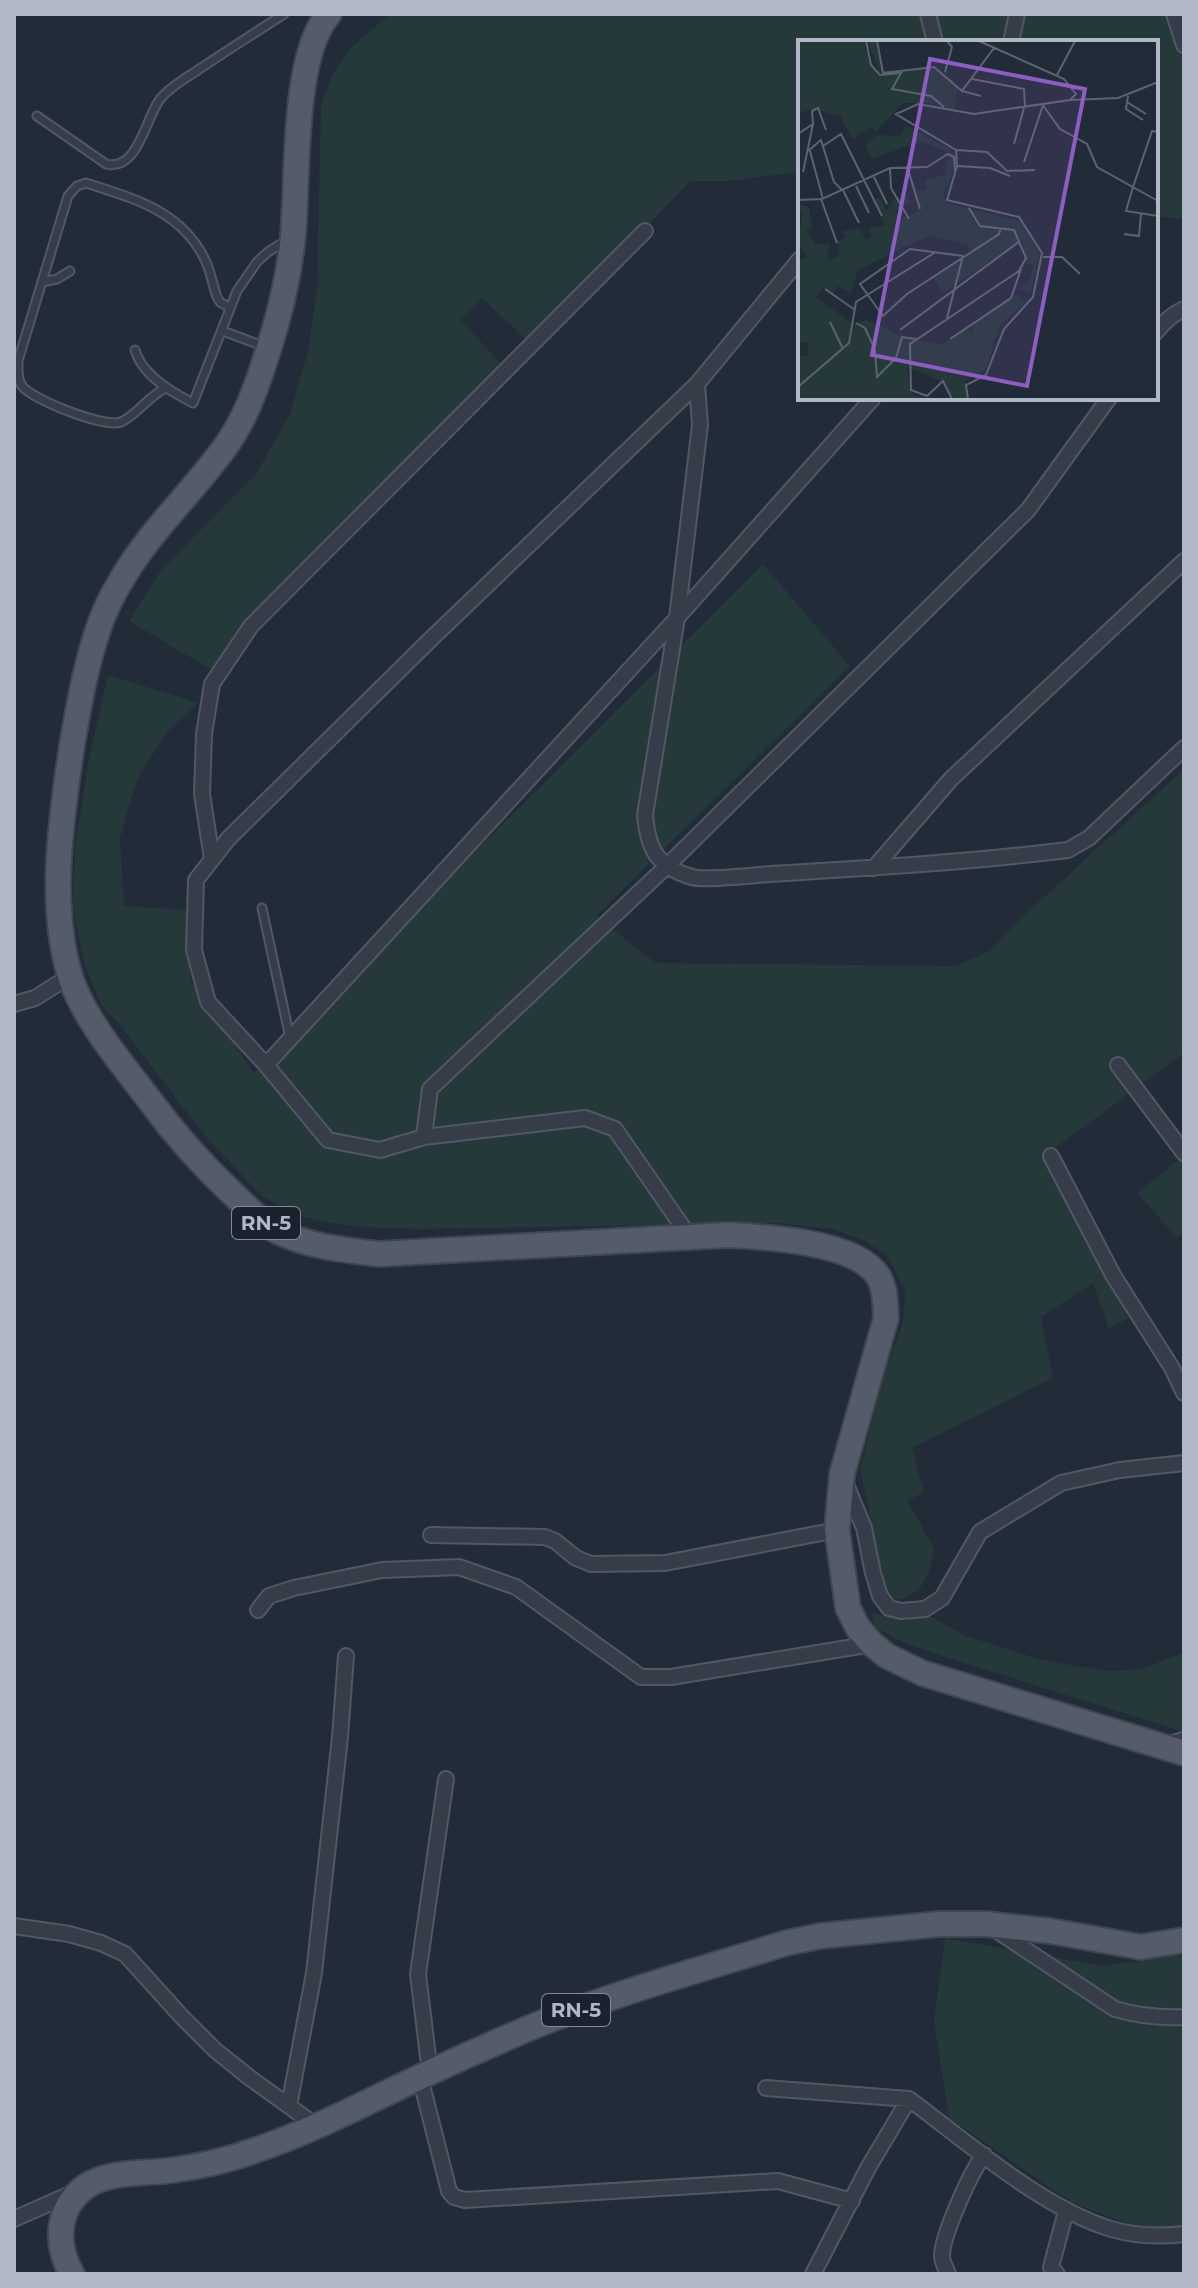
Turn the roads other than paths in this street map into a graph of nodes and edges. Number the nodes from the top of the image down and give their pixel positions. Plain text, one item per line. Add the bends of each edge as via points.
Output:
1 (284, 14) edge
2 (329, 14) edge
3 (928, 14) edge
4 (1017, 14) edge
5 (1174, 14) edge
6 (934, 40) edge
7 (1011, 40) edge
8 (1184, 45) edge
9 (37, 116) dead end
10 (645, 231) dead end
11 (293, 237) junction
12 (798, 261) edge
13 (70, 271) dead end
14 (42, 282) junction
15 (230, 308) junction
16 (1184, 309) edge
17 (1158, 329) edge
18 (223, 331) junction
19 (269, 349) junction
20 (135, 350) dead end
21 (697, 384) junction
22 (166, 388) junction
23 (871, 400) edge
24 (1108, 400) edge
25 (1184, 561) edge
26 (677, 618) junction
27 (1184, 748) edge
28 (212, 859) junction
29 (667, 866) junction
30 (874, 868) junction
31 (262, 908) dead end
32 (70, 976) junction
33 (14, 1004) edge
34 (291, 1040) junction
35 (266, 1065) junction
36 (1118, 1065) dead end
37 (424, 1137) junction
38 (1184, 1153) edge
39 (1051, 1156) dead end
40 (689, 1236) junction
41 (1184, 1393) edge
42 (1184, 1463) edge
43 (842, 1474) junction
44 (837, 1530) junction
45 (431, 1535) dead end
46 (258, 1610) dead end
47 (872, 1644) junction
48 (346, 1656) dead end
49 (1184, 1736) edge
50 (1155, 1744) junction
51 (1184, 1753) edge
52 (446, 1779) dead end
53 (986, 1924) junction
54 (14, 1926) edge
55 (1184, 1940) edge
56 (1184, 2017) edge
57 (425, 2075) junction
58 (766, 2088) dead end
59 (909, 2099) junction
60 (289, 2106) junction
61 (318, 2127) junction
62 (984, 2155) junction
63 (86, 2187) junction
64 (852, 2201) junction
65 (1066, 2211) junction
66 (14, 2219) edge
67 (1184, 2234) edge
68 (72, 2274) edge
69 (813, 2274) edge
70 (948, 2274) edge
71 (1057, 2274) edge

1 - 9 lane via 160,99 124,161 106,164
2 - 11 main road, RN-5 via 310,53 303,90
3 - 6 street
4 - 7 street
5 - 8 street
10 - 28 street via 251,626 212,684 202,794
11 - 15 lane via 257,262
11 - 19 main road, RN-5
12 - 21 street
13 - 14 lane
14 - 15 lane via 68,196 86,183 175,220 206,260 220,302
14 - 22 lane via 18,361 23,387 59,407 111,424
15 - 18 lane
16 - 17 street
18 - 19 lane
18 - 22 lane via 193,403
19 - 32 main road, RN-5 via 248,409 224,449 142,549 100,622 83,684 64,801 59,890
20 - 22 lane via 138,361
21 - 26 street via 700,425
21 - 28 street
23 - 26 street
24 - 29 street via 1028,510
25 - 30 street via 951,779
26 - 29 street via 645,815 647,838
26 - 34 street
27 - 30 street via 1089,838 1068,850
28 - 35 street via 196,880 194,950 208,1002
29 - 30 street via 695,879
29 - 37 street via 430,1089
31 - 34 lane
32 - 33 street via 35,998
32 - 40 main road, RN-5 via 81,1004 188,1149 276,1230 331,1249 379,1254
34 - 35 street
35 - 37 street via 328,1140 380,1150
36 - 38 street
37 - 40 street via 585,1118 615,1129
39 - 41 street via 1113,1275
40 - 43 main road, RN-5 via 803,1242 864,1261 877,1275 886,1318
42 - 43 street via 1061,1483 980,1532 942,1598 925,1609 901,1611 889,1608 880,1596 864,1528
43 - 44 main road, RN-5
44 - 45 street via 665,1563 606,1564 576,1558 545,1537
44 - 47 main road, RN-5 via 848,1608
46 - 47 street via 269,1596 294,1588 382,1570 459,1567 516,1587 641,1677 671,1677
47 - 50 main road, RN-5 via 922,1673
48 - 60 street via 314,1973
49 - 50 lane
50 - 51 main road, RN-5
52 - 57 street via 418,1974
53 - 55 main road, RN-5 via 1141,1947
53 - 56 street via 1115,2009
53 - 57 main road, RN-5 via 939,1924 786,1943 569,2012
54 - 60 street via 69,1934 125,1954 215,2050
57 - 61 main road, RN-5
57 - 64 street via 454,2197 778,2181
58 - 59 street
59 - 62 street
59 - 64 street
60 - 61 street
61 - 63 main road, RN-5 via 227,2160 110,2177
62 - 65 street
62 - 70 street via 944,2241 941,2259
63 - 66 street
63 - 68 main road via 60,2228
64 - 69 street
65 - 67 street via 1112,2230 1156,2237
65 - 71 street via 1051,2267

